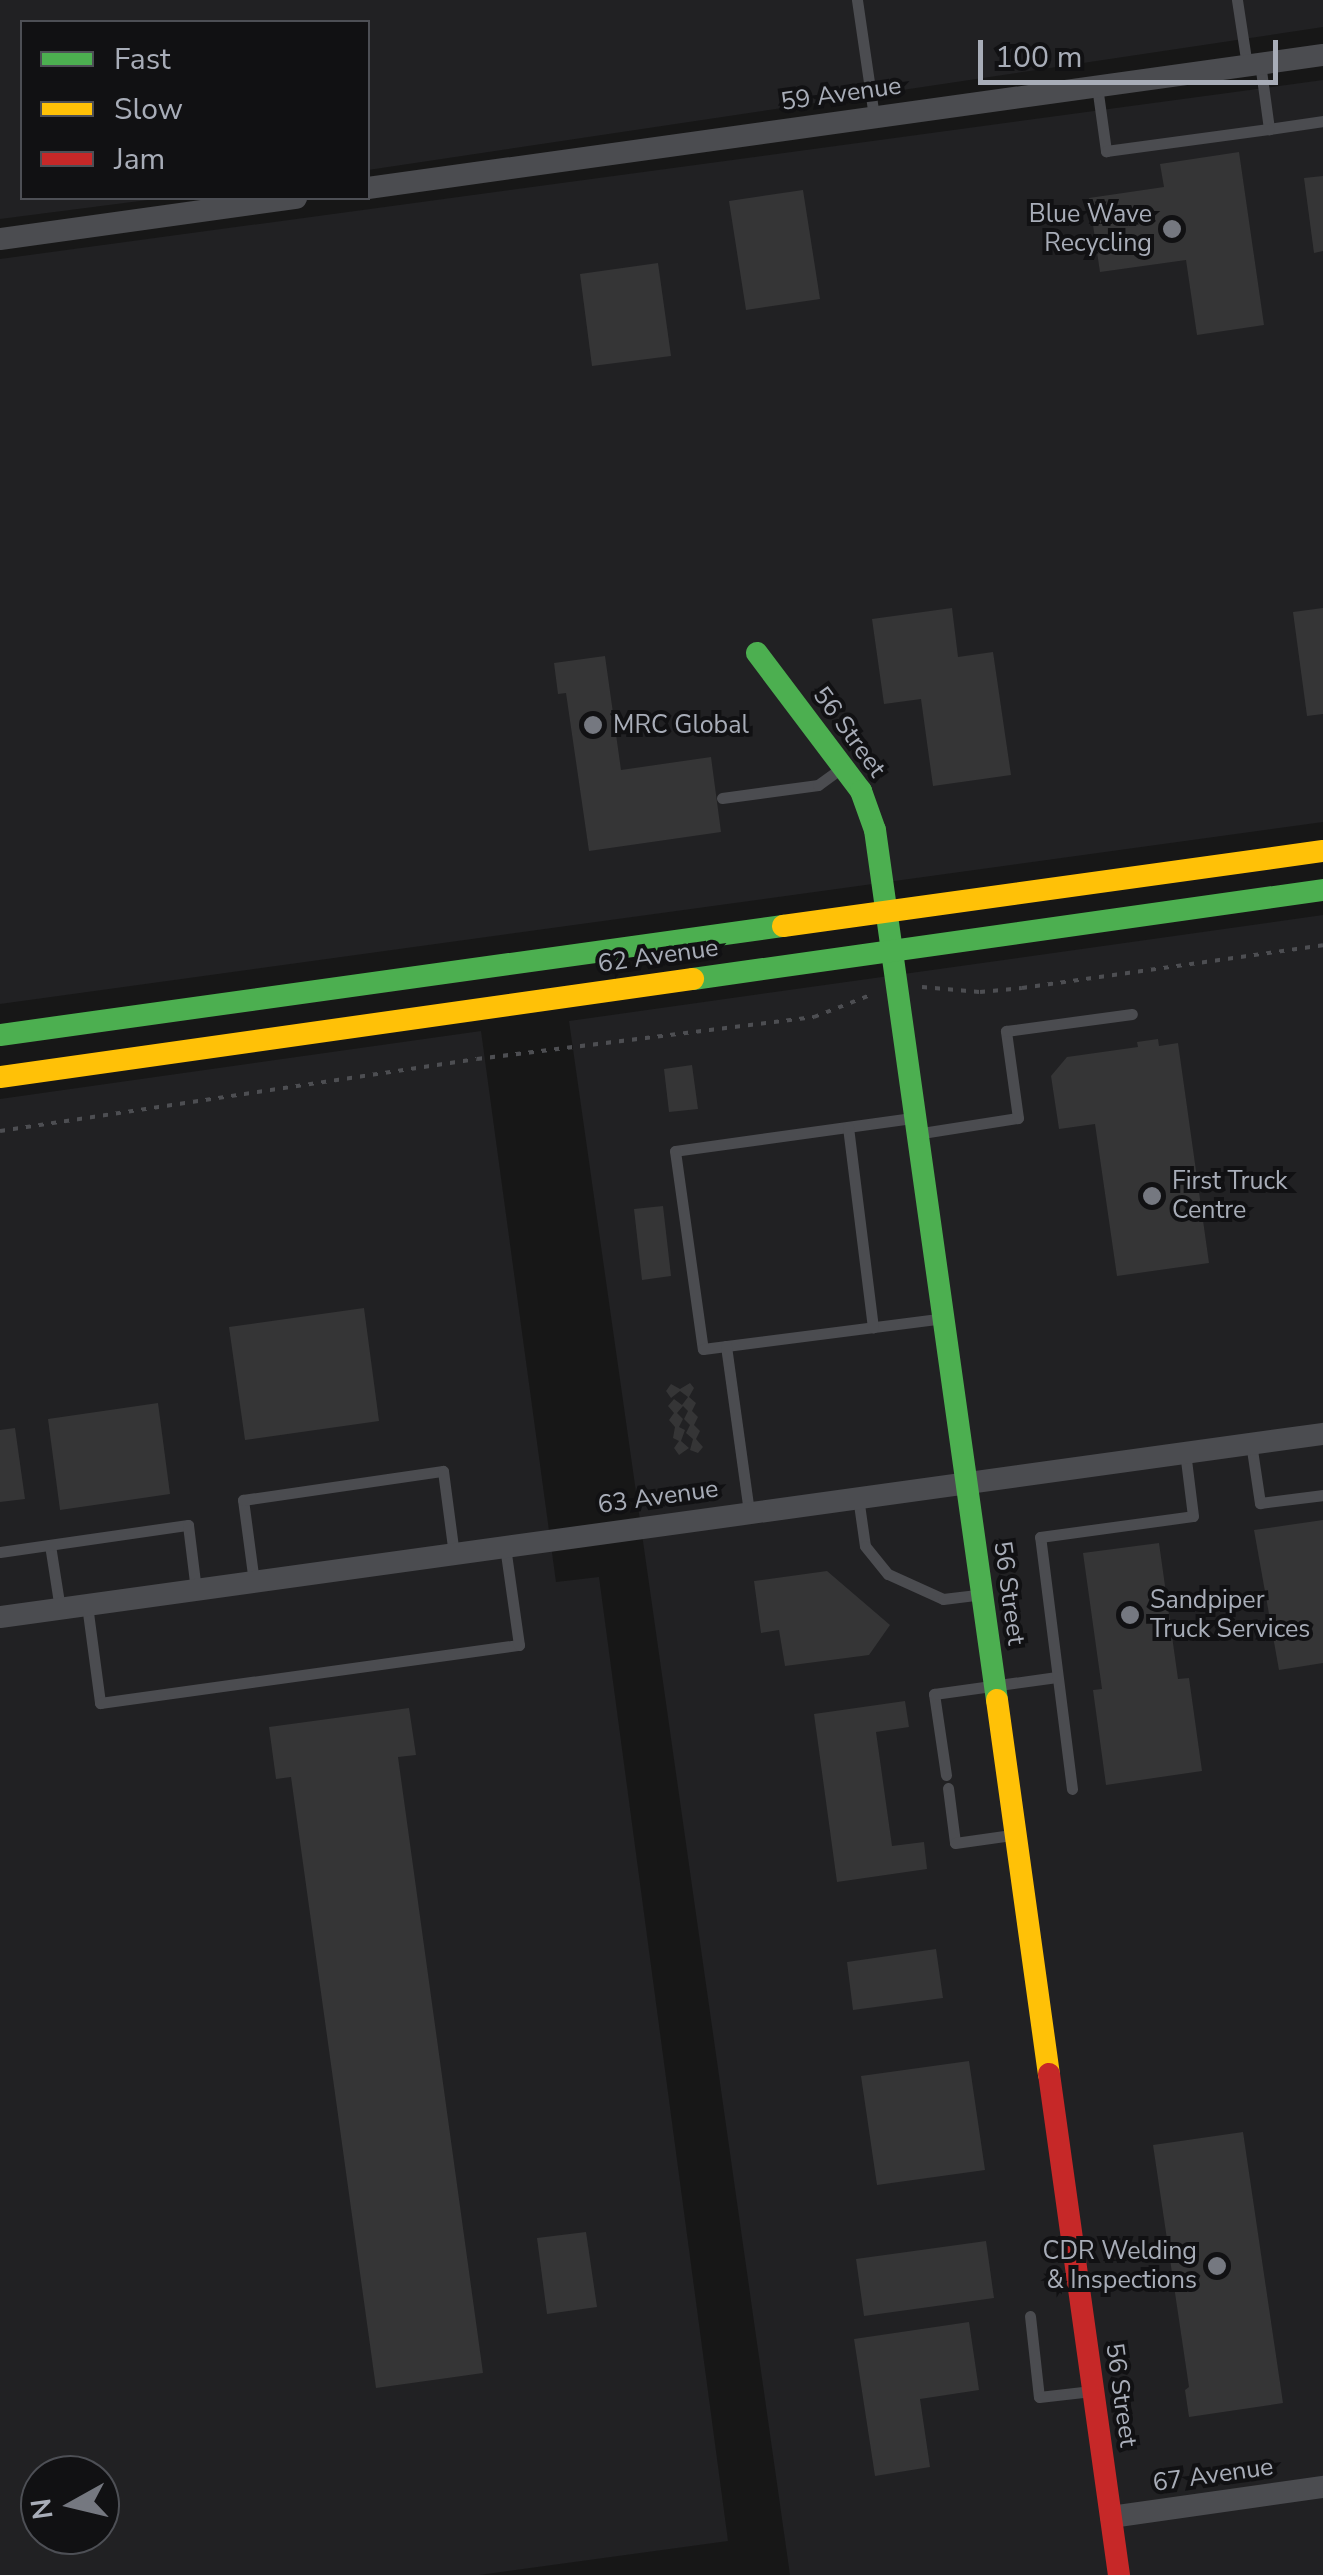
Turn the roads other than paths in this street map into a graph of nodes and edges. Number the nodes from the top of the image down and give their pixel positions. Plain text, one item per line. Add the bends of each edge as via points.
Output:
1 (856, 0) edge
2 (1236, 0) edge
3 (1323, 55) edge
4 (1253, 64) junction
5 (1097, 86) junction
6 (874, 117) junction
7 (1323, 121) edge
8 (1269, 128) junction
9 (370, 188) edge
10 (282, 200) edge
11 (0, 239) edge
12 (757, 653) dead end
13 (843, 767) junction
14 (722, 798) dead end
15 (1323, 850) edge
16 (1323, 890) edge
17 (888, 911) junction
18 (894, 950) junction
19 (1132, 1014) dead end
20 (0, 1035) edge
21 (0, 1077) edge
22 (917, 1125) junction
23 (848, 1127) junction
24 (943, 1318) junction
25 (873, 1327) junction
26 (726, 1346) junction
27 (1323, 1434) edge
28 (1251, 1443) junction
29 (1184, 1452) junction
30 (965, 1481) junction
31 (1323, 1495) edge
32 (858, 1497) junction
33 (748, 1512) junction
34 (50, 1545) junction
35 (505, 1546) junction
36 (0, 1552) edge
37 (454, 1554) junction
38 (254, 1582) junction
39 (196, 1590) junction
40 (981, 1594) junction
41 (86, 1605) junction
42 (60, 1609) junction
43 (0, 1617) edge
44 (1057, 1677) junction
45 (994, 1686) junction
46 (1072, 1788) dead end
47 (1015, 1835) junction
48 (1030, 2316) dead end
49 (1092, 2391) junction
50 (1323, 2487) edge
51 (1111, 2517) junction
52 (1119, 2575) edge

1 - 6 lane
2 - 4 lane
3 - 4 street, 59 Avenue
4 - 5 street, 59 Avenue
4 - 8 lane
5 - 6 street, 59 Avenue
5 - 8 lane via 1106,151
6 - 9 street, 59 Avenue
7 - 8 lane
10 - 11 street
12 - 13 main road, 56 Street
13 - 14 lane via 818,785
13 - 17 main road, 56 Street via 862,791 875,830
15 - 17 main road, 62 Avenue
16 - 18 main road, 62 Avenue
17 - 18 main road, 56 Street
17 - 20 main road, 62 Avenue
18 - 21 main road, 62 Avenue
18 - 22 main road, 56 Street
19 - 22 lane via 1006,1030 1018,1118
22 - 23 lane
22 - 24 main road, 56 Street
23 - 25 lane
23 - 26 lane via 676,1150 703,1349
24 - 25 lane
24 - 30 main road, 56 Street
25 - 26 lane
26 - 33 lane
27 - 28 street, 63 Avenue
28 - 29 street, 63 Avenue
28 - 31 lane via 1260,1503
29 - 30 street, 63 Avenue
29 - 44 lane via 1194,1516 1040,1537
30 - 32 street, 63 Avenue
30 - 40 main road, 56 Street
32 - 33 street, 63 Avenue
32 - 40 lane via 865,1546 888,1574 942,1598
33 - 35 street, 63 Avenue
34 - 36 lane
34 - 39 lane via 188,1525
34 - 42 lane
35 - 37 street, 63 Avenue
35 - 41 lane via 519,1645 100,1703
37 - 38 street, 63 Avenue
37 - 38 lane via 443,1471 242,1500
38 - 39 street, 63 Avenue
39 - 41 street, 63 Avenue
40 - 45 main road, 56 Street
41 - 42 street, 63 Avenue
42 - 43 street, 63 Avenue
44 - 45 lane
44 - 46 lane
45 - 47 main road, 56 Street
45 - 47 lane via 934,1694 955,1843
47 - 49 main road, 56 Street
48 - 49 lane via 1039,2397
49 - 51 main road, 56 Street
50 - 51 street, 67 Avenue
51 - 52 main road, 56 Street

